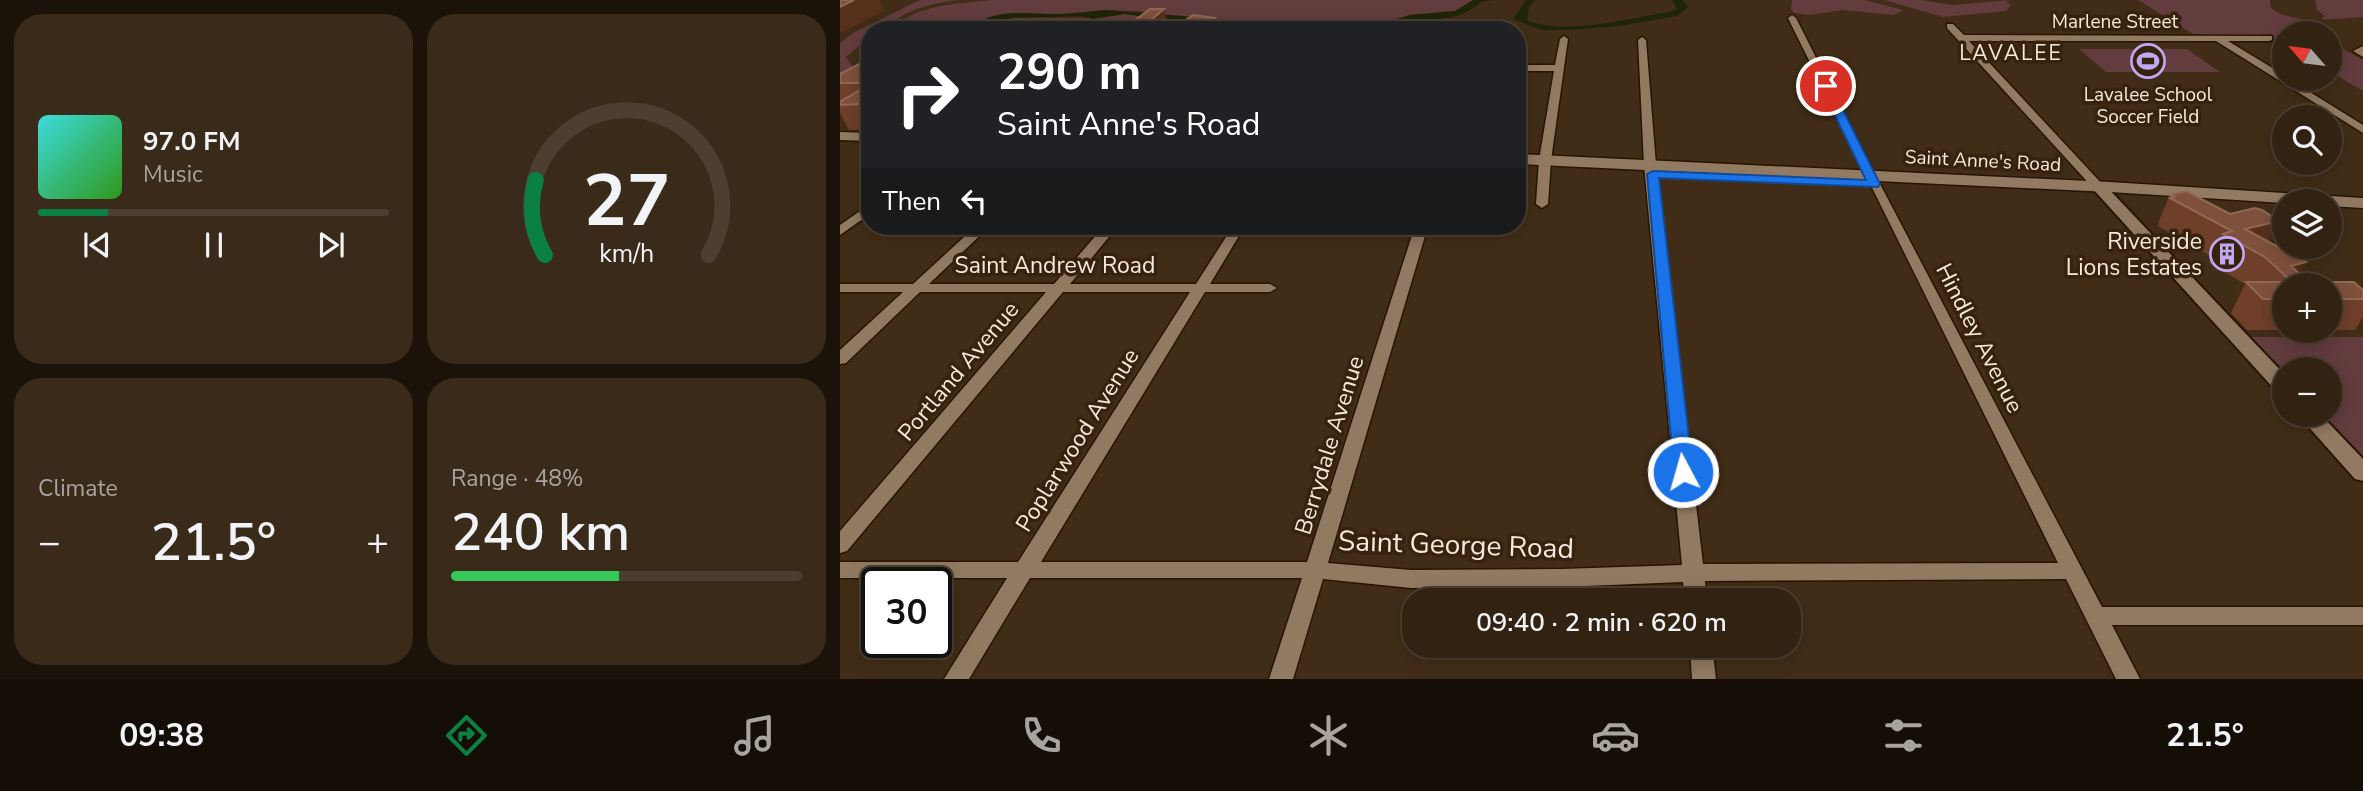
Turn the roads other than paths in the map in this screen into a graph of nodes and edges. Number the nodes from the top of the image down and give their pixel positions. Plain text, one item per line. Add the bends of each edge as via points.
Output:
1 (1792, 18) dead end
2 (1950, 26) dead end
3 (1961, 38) junction
4 (2218, 38) junction
5 (2269, 38) dead end
6 (1564, 39) dead end
7 (1642, 40) dead end
8 (1526, 68) edge
9 (1558, 68) junction
10 (2363, 130) edge
11 (840, 136) edge
12 (861, 136) edge
13 (840, 145) edge
14 (861, 145) edge
15 (1526, 161) edge
16 (1545, 165) junction
17 (1526, 167) edge
18 (1651, 170) junction
19 (1871, 180) junction
20 (2103, 191) junction
21 (2363, 203) edge
22 (1542, 204) dead end
23 (2272, 205) edge
24 (2342, 210) edge
25 (2363, 212) edge
26 (861, 215) edge
27 (840, 231) edge
28 (973, 235) edge
29 (1103, 235) edge
30 (1234, 235) edge
31 (1419, 235) edge
32 (840, 288) edge
33 (1202, 288) junction
34 (1270, 288) dead end
35 (916, 289) junction
36 (1058, 289) junction
37 (840, 359) edge
38 (2272, 374) edge
39 (2320, 427) edge
40 (2363, 473) edge
41 (840, 545) edge
42 (1316, 569) junction
43 (840, 570) edge
44 (1024, 570) junction
45 (2071, 571) junction
46 (1693, 573) junction
47 (1695, 588) edge
48 (2096, 616) junction
49 (2363, 617) edge
50 (1702, 658) edge
51 (956, 679) edge
52 (1281, 679) edge
53 (1704, 679) edge
54 (2128, 679) edge

1 - 19 street, Hindley Avenue
2 - 3 street
3 - 4 street, Marlene Street
3 - 20 street
4 - 5 street, Marlene Street
4 - 10 street
6 - 9 street
7 - 18 street
8 - 9 street
9 - 16 street
11 - 12 main road
13 - 14 main road
15 - 16 main road, Saint Anne's Road
16 - 17 main road, Saint Anne's Road
16 - 18 main road, Saint Anne's Road
16 - 22 street
18 - 19 main road, Saint Anne's Road
18 - 46 street
19 - 20 main road, Saint Anne's Road
19 - 45 street, Hindley Avenue
20 - 21 main road, Saint Anne's Road
20 - 23 main road, Saint Anne's Road
20 - 38 street
24 - 25 main road
26 - 27 street
28 - 35 street
29 - 36 street, Portland Avenue
30 - 33 street, Poplarwood Avenue
31 - 42 street, Berrydale Avenue
32 - 35 street, Saint Andrew Road
33 - 34 street, Saint Andrew Road
33 - 36 street, Saint Andrew Road
33 - 44 street, Poplarwood Avenue
35 - 36 street, Saint Andrew Road
35 - 37 street
36 - 41 street, Portland Avenue
39 - 40 street
42 - 44 street, Saint George Road
42 - 46 street, Saint George Road via 1411,579
42 - 52 street, Berrydale Avenue
43 - 44 street, Saint George Road
44 - 51 street, Poplarwood Avenue
45 - 46 street, Saint George Road
45 - 48 street, Hindley Avenue
46 - 47 street
48 - 49 street
48 - 54 street, Hindley Avenue
50 - 53 street

